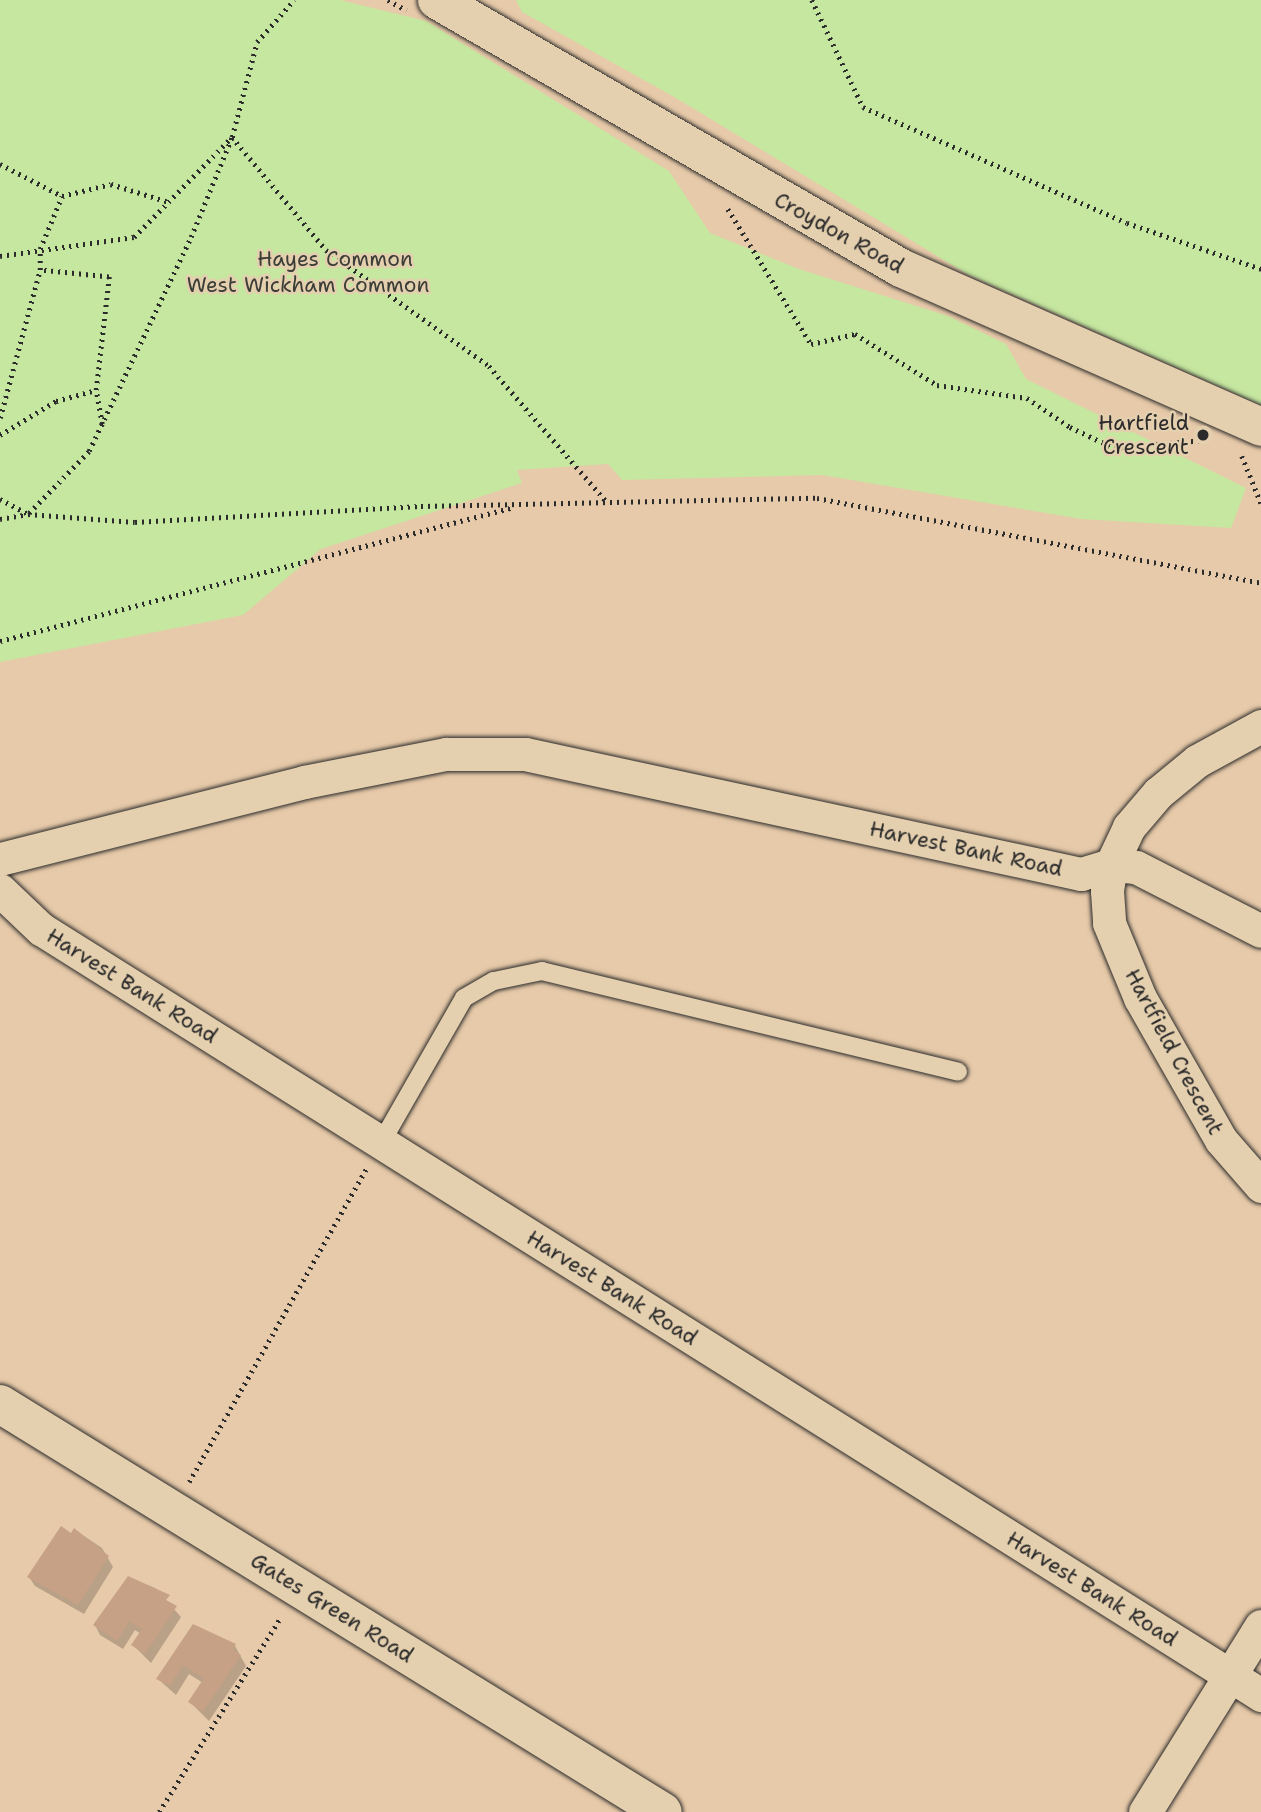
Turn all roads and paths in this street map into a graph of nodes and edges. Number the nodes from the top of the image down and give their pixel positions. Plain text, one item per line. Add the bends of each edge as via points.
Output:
1 (293, 0) edge
2 (388, 0) edge
3 (813, 0) edge
4 (424, 7) edge
5 (232, 138) junction
6 (0, 164) edge
7 (62, 196) junction
8 (721, 197) dead end
9 (169, 202) junction
10 (40, 249) junction
11 (0, 256) edge
12 (1261, 269) edge
13 (40, 270) junction
14 (96, 390) junction
15 (0, 418) edge
16 (102, 425) junction
17 (0, 435) edge
18 (1250, 437) edge
19 (1207, 439) dead end
20 (0, 499) edge
21 (607, 502) junction
22 (1261, 503) edge
23 (523, 504) junction
24 (29, 514) junction
25 (0, 519) edge
26 (1261, 583) edge
27 (0, 641) edge
28 (1261, 726) edge
29 (0, 859) edge
30 (1111, 865) junction
31 (0, 890) edge
32 (1261, 931) edge
33 (958, 1072) dead end
34 (381, 1143) junction
35 (1261, 1186) edge
36 (0, 1404) edge
37 (173, 1510) junction
38 (299, 1588) junction
39 (1261, 1626) edge
40 (1230, 1676) junction
41 (1261, 1695) edge
42 (159, 1812) edge
43 (663, 1812) edge
44 (1146, 1812) edge

1 - 5 path via 257,42
2 - 4 path
3 - 12 path via 863,107 1127,223
4 - 18 main road, Croydon Road via 901,268
5 - 9 path
5 - 16 path
5 - 21 path via 326,250 489,366
6 - 7 path
7 - 9 path via 111,184
7 - 10 path
8 - 19 path via 811,344 855,334 937,385 1027,398 1070,427 1114,448
9 - 10 path via 134,237
10 - 11 path
10 - 13 path
13 - 14 path via 109,277
13 - 15 path
14 - 16 path
14 - 17 path via 56,401
16 - 24 path via 89,451
18 - 22 path
20 - 24 path
21 - 23 path
21 - 26 path via 817,498
23 - 24 path via 135,522
23 - 27 path
24 - 25 path
28 - 30 street, Hartfield Crescent via 1197,761 1158,793 1129,827
29 - 30 street, Harvest Bank Road via 304,782 446,754 525,754 1080,874
30 - 32 street via 1136,867
30 - 35 street, Hartfield Crescent via 1109,923 1140,998 1221,1140
31 - 34 street, Harvest Bank Road via 41,929
33 - 34 lane via 542,971 494,981 464,998
34 - 37 path
34 - 40 street, Harvest Bank Road
36 - 37 main road, Gates Green Road
37 - 38 main road, Gates Green Road
38 - 42 path
38 - 43 main road, Gates Green Road
39 - 40 street
40 - 41 street, Harvest Bank Road
40 - 44 street

